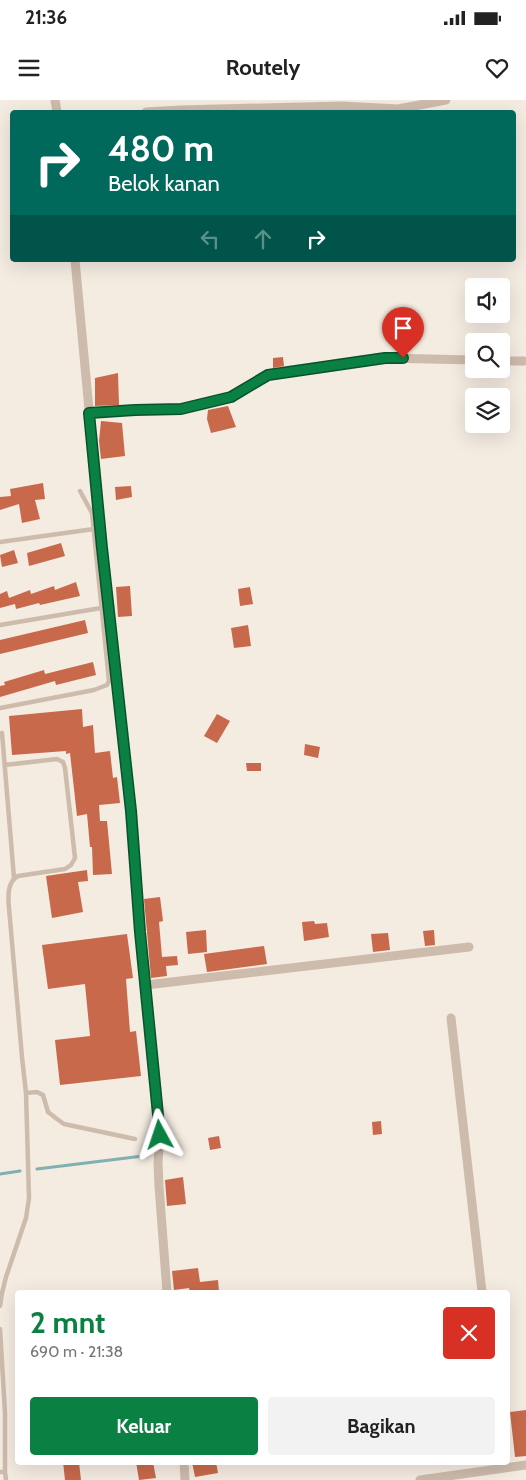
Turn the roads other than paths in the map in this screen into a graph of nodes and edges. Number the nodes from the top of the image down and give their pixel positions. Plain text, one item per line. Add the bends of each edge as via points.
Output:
1 (446, 100) edge
2 (180, 110) edge
3 (75, 262) edge
4 (465, 360) edge
5 (510, 361) edge
6 (524, 361) dead end
7 (89, 413) junction
8 (80, 491) dead end
9 (94, 529) junction
10 (0, 542) edge
11 (101, 608) junction
12 (0, 625) edge
13 (0, 708) edge
14 (2, 733) dead end
15 (5, 765) junction
16 (14, 878) junction
17 (469, 947) dead end
18 (146, 985) junction
19 (451, 1018) dead end
20 (26, 1093) junction
21 (134, 1139) dead end
22 (167, 1290) edge
23 (482, 1290) edge
24 (0, 1306) edge
25 (0, 1329) edge
26 (184, 1465) edge
27 (526, 1465) edge
28 (499, 1466) edge
29 (3, 1472) edge
30 (6, 1480) edge
31 (185, 1480) edge
32 (420, 1480) edge

1 - 2 street via 398,109 342,106
3 - 7 street
4 - 7 street via 385,358 268,375 231,397 181,409
5 - 6 street
7 - 18 street
8 - 9 lane via 92,513
9 - 10 lane
9 - 11 lane
11 - 12 lane
11 - 13 lane via 109,675 107,685
14 - 15 lane
15 - 16 lane
15 - 16 lane via 57,759 64,762 74,845 74,862 68,868
16 - 20 lane via 8,897
17 - 18 street
18 - 22 street via 160,1135 159,1186
19 - 23 street
20 - 21 lane via 43,1095 48,1112 67,1125
20 - 24 lane via 29,1198
25 - 29 lane via 5,1413
26 - 31 street
27 - 28 street
28 - 32 street
29 - 30 lane

